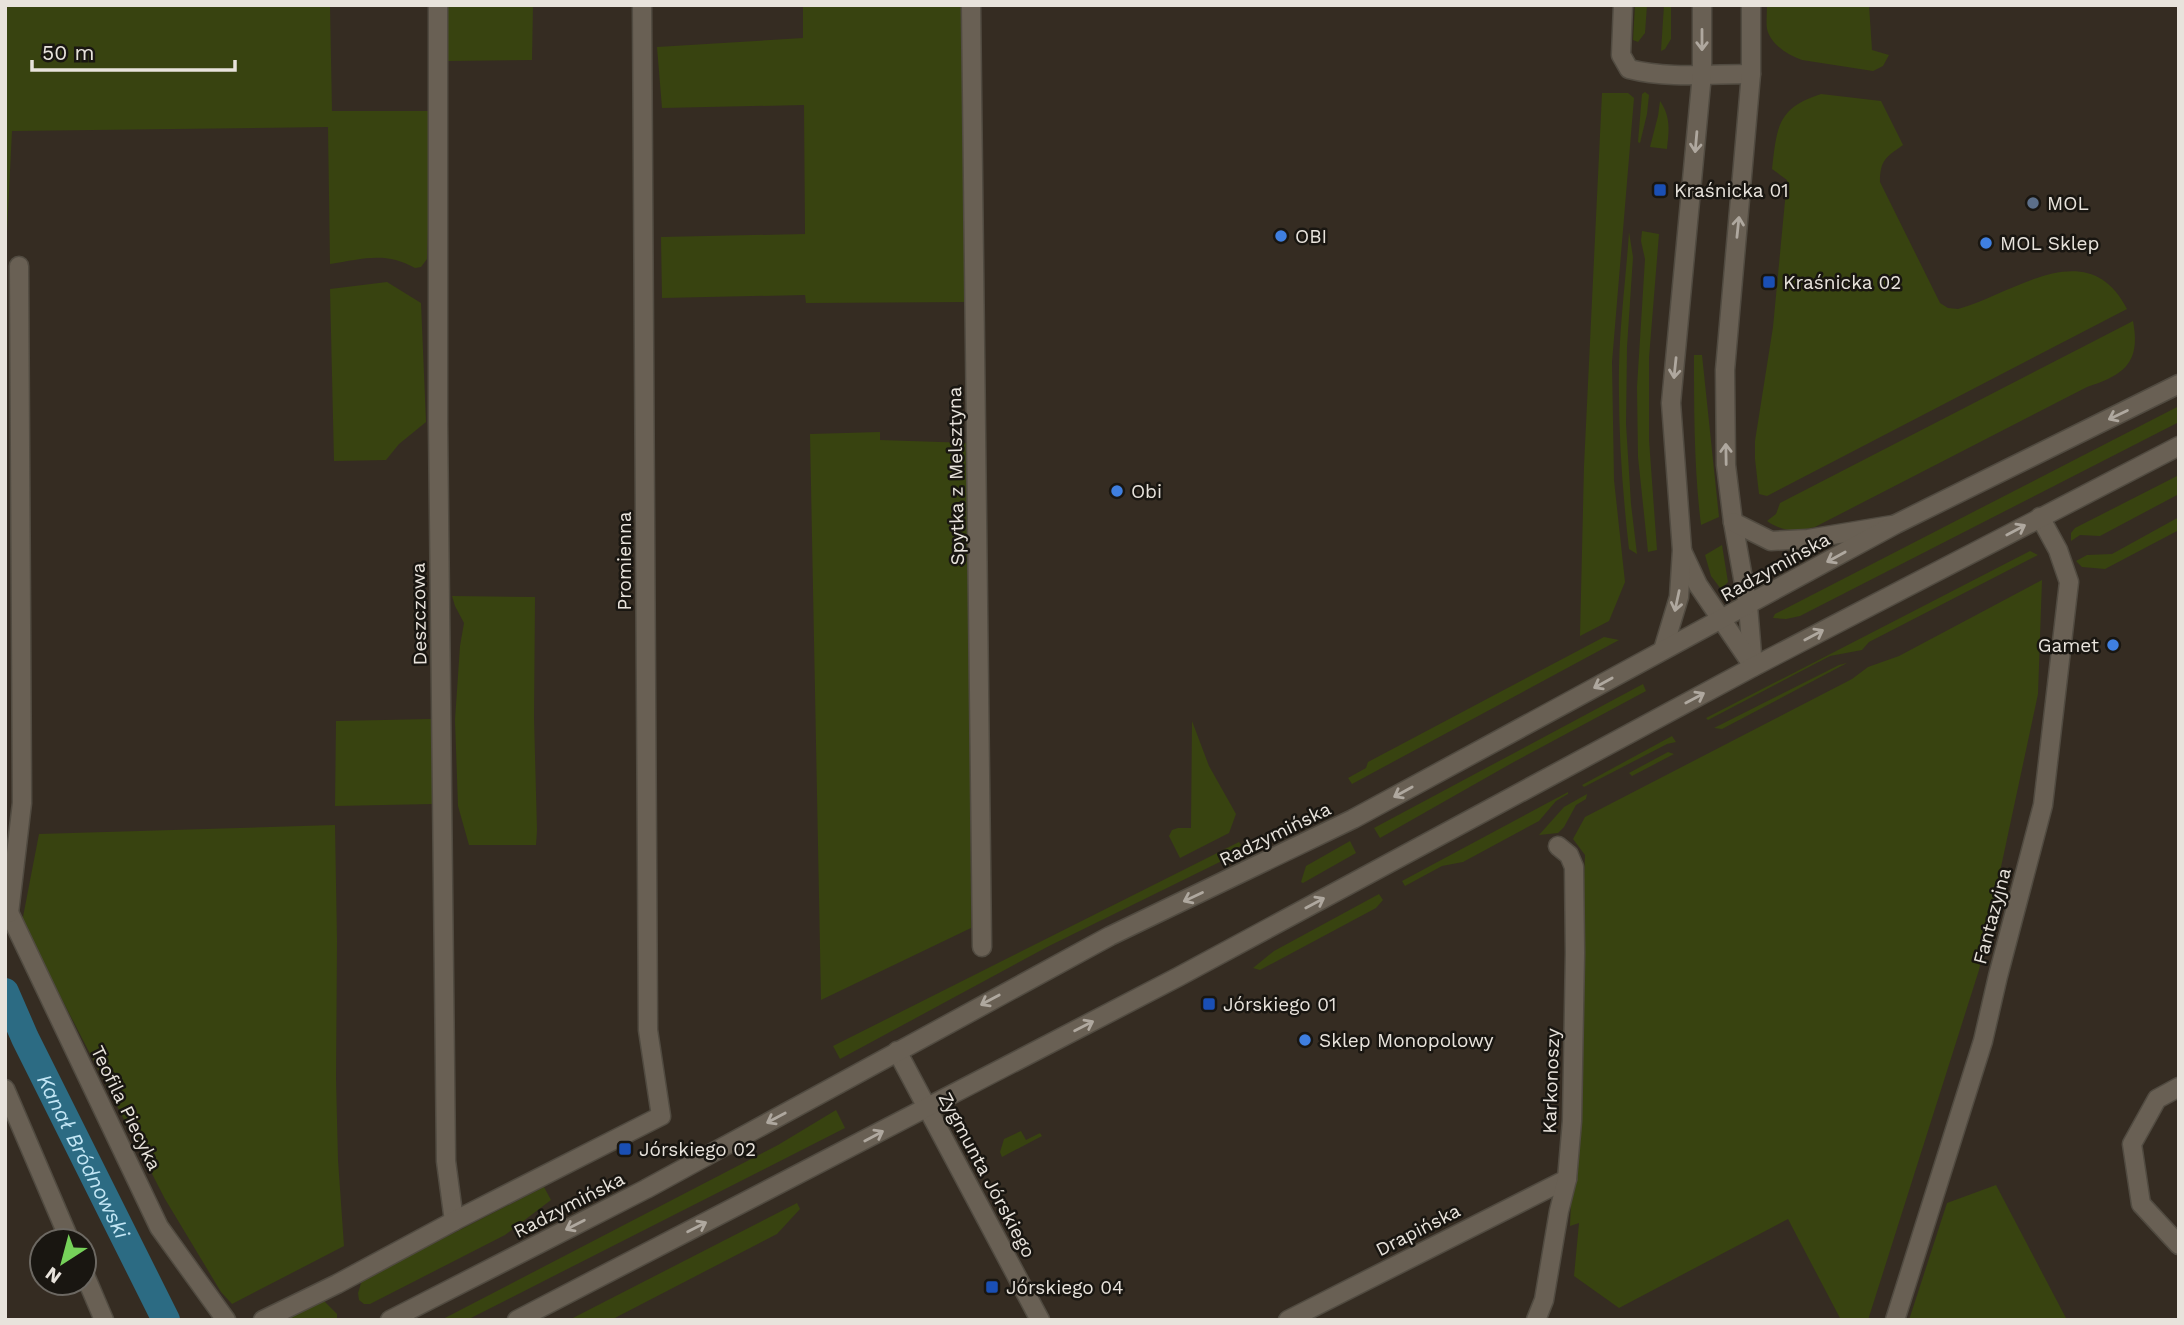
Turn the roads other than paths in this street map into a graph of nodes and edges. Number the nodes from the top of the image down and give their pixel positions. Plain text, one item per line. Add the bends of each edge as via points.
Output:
1 (438, 5) edge
2 (642, 5) edge
3 (971, 5) edge
4 (1623, 5) edge
5 (1702, 5) edge
6 (1751, 5) edge
7 (1702, 74) junction
8 (1751, 74) junction
9 (19, 266) dead end
10 (2179, 384) edge
11 (2179, 446) edge
12 (2040, 517) junction
13 (1733, 522) junction
14 (1896, 524) junction
15 (1682, 550) junction
16 (1748, 606) junction
17 (1723, 619) junction
18 (1663, 650) junction
19 (1753, 667) junction
20 (1558, 846) dead end
21 (7, 909) edge
22 (982, 947) dead end
23 (897, 1051) junction
24 (2179, 1087) edge
25 (5, 1089) edge
26 (927, 1108) junction
27 (661, 1116) joint
28 (1567, 1178) junction
29 (454, 1221) junction
30 (65, 1227) edge
31 (2179, 1245) edge
32 (94, 1297) edge
33 (104, 1320) edge
34 (226, 1320) edge
35 (263, 1320) edge
36 (390, 1320) edge
37 (517, 1320) edge
38 (1040, 1320) edge
39 (1288, 1320) edge
40 (1536, 1320) edge
41 (1895, 1320) edge

1 - 29 street, Deszczowa via 446,1161
2 - 27 street, Promienna via 648,1030
3 - 22 street, Spytka z Melsztyna
4 - 7 street via 1621,55 1629,69
5 -> 7 street
6 - 8 street
7 - 8 street
7 -> 15 street via 1671,403
13 -> 8 street via 1726,464 1725,370
9 - 21 street via 22,803
10 -> 14 street, Radzymińska
11 - 12 street
19 -> 12 street
12 - 41 street, Fantazyjna via 2069,582 2043,804 1983,1041
13 - 14 street via 1771,541
13 - 16 street
14 -> 16 street, Radzymińska
15 - 17 street via 1698,585
15 -> 18 street via 1679,597
16 - 17 street, Radzymińska
16 - 19 street
17 - 18 street, Radzymińska
17 - 19 street
18 -> 23 street, Radzymińska via 1353,819 1110,936
26 -> 19 street
20 - 28 street, Karkonoszy via 1574,867
21 - 34 street, Teofila Piecyka via 159,1227
23 - 26 street, Zygmunta Jórskiego
23 -> 36 street, Radzymińska via 646,1189
24 - 31 street via 2157,1099 2132,1144 2141,1204
25 - 30 street
37 -> 26 street
26 - 38 street, Zygmunta Jórskiego
27 - 29 street, Radzymińska
28 - 39 street, Drapińska
28 - 40 street, Karkonoszy via 1546,1291
29 - 35 street, Radzymińska
32 - 33 street

